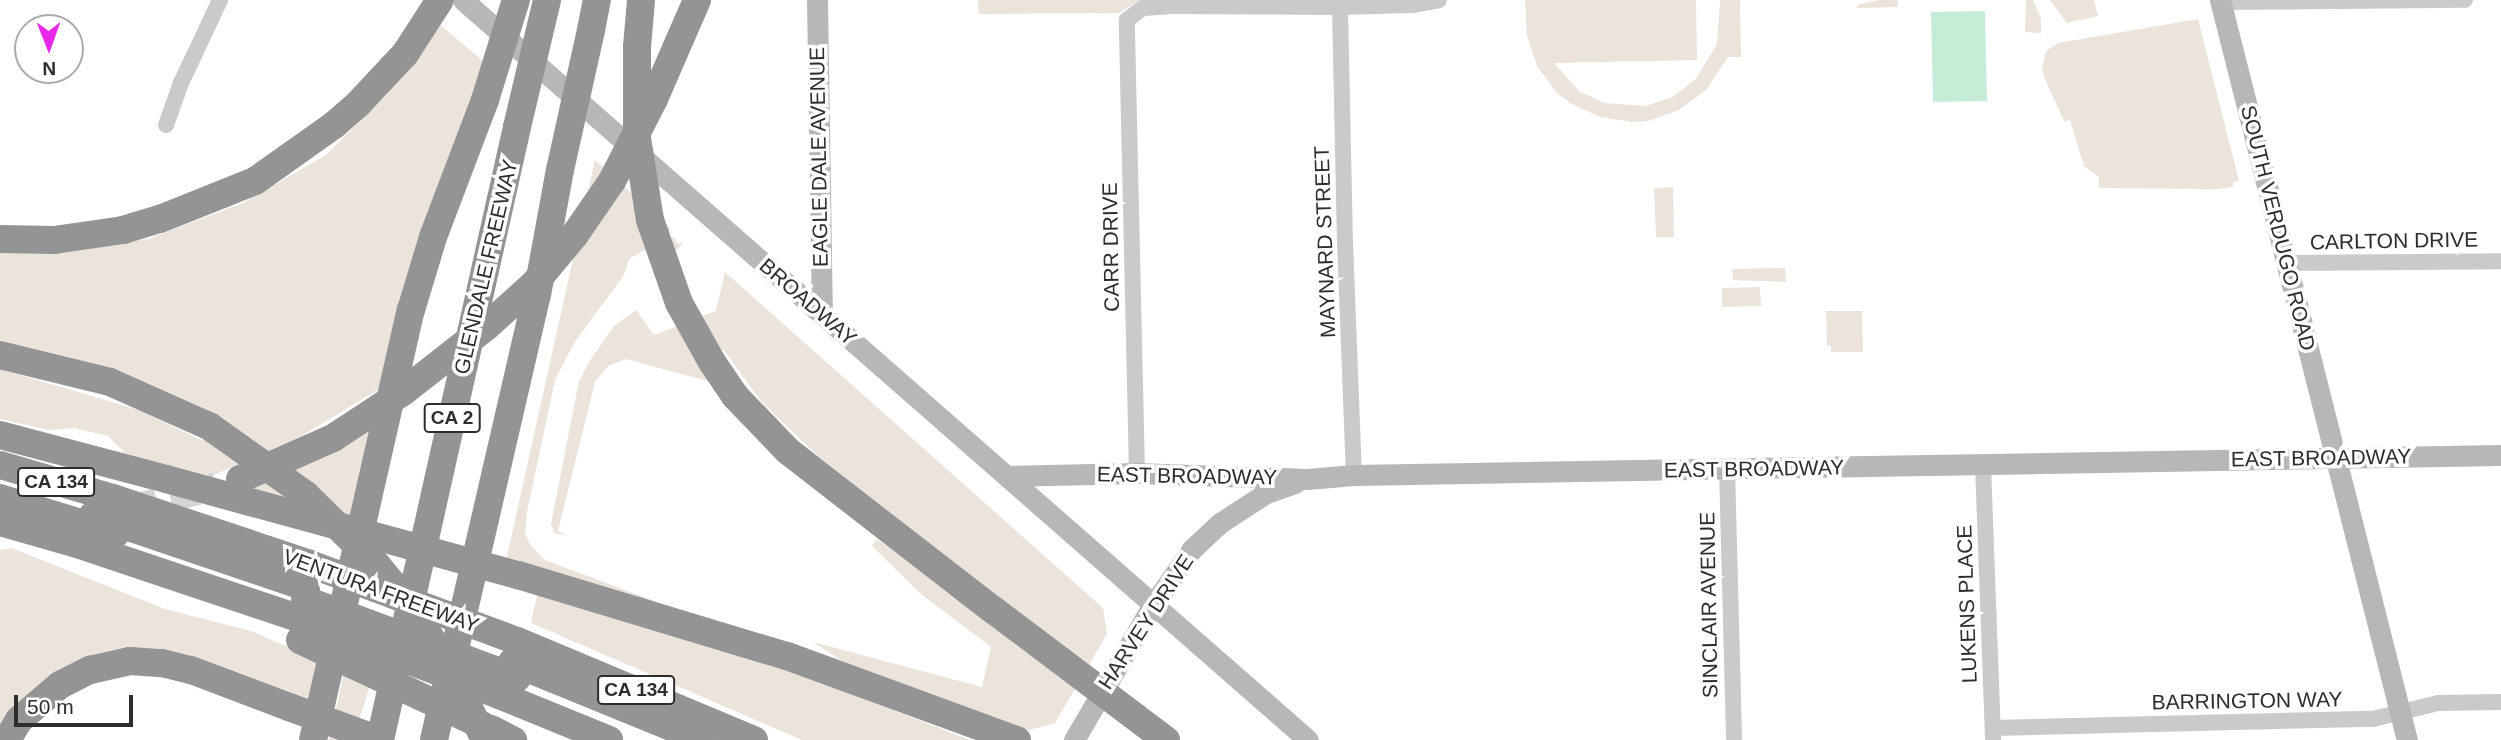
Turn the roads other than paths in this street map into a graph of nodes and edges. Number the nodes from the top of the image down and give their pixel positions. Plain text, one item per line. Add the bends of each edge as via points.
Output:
1 (220, 0) edge
2 (440, 0) edge
3 (463, 0) edge
4 (516, 0) edge
5 (547, 0) edge
6 (597, 0) edge
7 (641, 0) edge
8 (697, 0) edge
9 (817, 0) edge
10 (1439, 0) edge
11 (2465, 0) edge
12 (2220, 1) edge
13 (1340, 7) junction
14 (166, 125) dead end
15 (0, 239) edge
16 (2501, 261) edge
17 (2288, 263) junction
18 (822, 314) junction
19 (0, 355) edge
20 (0, 435) edge
21 (2501, 455) edge
22 (2334, 456) junction
23 (0, 465) edge
24 (1983, 466) junction
25 (1727, 469) junction
26 (1137, 473) junction
27 (1354, 475) junction
28 (1007, 476) junction
29 (240, 479) tunnel mouth
30 (1307, 479) junction
31 (0, 484) edge
32 (0, 498) edge
33 (0, 522) edge
34 (304, 602) junction
35 (1153, 605) junction
36 (511, 669) junction
37 (2501, 702) edge
38 (2400, 713) junction
39 (435, 734) edge
40 (1993, 734) edge
41 (496, 737) edge
42 (8, 740) edge
43 (313, 740) edge
44 (378, 740) edge
45 (609, 740) edge
46 (667, 740) edge
47 (703, 740) edge
48 (754, 740) edge
49 (1017, 740) edge
50 (1074, 740) edge
51 (1166, 740) edge
52 (1308, 740) edge
53 (1734, 740) edge
54 (2407, 740) edge

1 - 14 street
2 - 15 highway via 383,79 334,125 255,181 123,230 54,240
3 - 18 main road, BROADWAY
4 - 43 highway, bridge via 411,310
5 - 44 highway, GLENDALE FREEWAY / CA 2, bridge
6 - 39 highway, CA 2, bridge via 537,295
7 - 51 highway, bridge via 637,138 650,220 679,303 735,396 788,451
8 - 29 highway, bridge via 612,181 534,284 403,392 333,438
9 - 18 main road, EAGLE DALE AVENUE
10 - 13 street
11 - 12 street
12 - 17 main road, SOUTH VERDUGO ROAD
13 - 26 street, CARR DRIVE via 1169,6 1143,8 1126,20
13 - 27 street, MAYNARD STREET
16 - 17 street, CARLTON DRIVE
17 - 22 main road, SOUTH VERDUGO ROAD
18 - 28 main road, BROADWAY
19 - 41 highway, bridge via 110,382 208,426 306,495 401,594
20 - 49 highway, bridge via 518,575 788,656
21 - 22 main road, EAST BROADWAY
22 - 24 main road, EAST BROADWAY
22 - 38 main road, SOUTH VERDUGO ROAD
23 - 34 highway, VENTURA FREEWAY / CA 134 via 113,498
24 - 25 main road, EAST BROADWAY
24 - 40 street, LUKENS PLACE
25 - 27 main road, EAST BROADWAY
25 - 53 street, SINCLAIR AVENUE
26 - 28 main road, EAST BROADWAY
26 - 30 main road, EAST BROADWAY
27 - 30 main road, EAST BROADWAY
28 - 35 main road, BROADWAY
30 - 35 main road, HARVEY DRIVE via 1266,494 1220,523 1192,549
31 - 34 highway
32 - 34 highway, bridge
33 - 34 highway, CA 134, bridge via 257,602
34 - 36 highway, VENTURA FREEWAY / CA 134, bridge
34 - 36 highway, VENTURA FREEWAY / CA 134, bridge
34 - 41 highway, bridge
35 - 50 main road, HARVEY DRIVE
35 - 52 main road, BROADWAY
36 - 45 highway, VENTURA FREEWAY / CA 134
36 - 46 highway
36 - 47 highway
36 - 48 highway, VENTURA FREEWAY / CA 134
37 - 38 street, BARRINGTON WAY via 2438,703
38 - 40 street, BARRINGTON WAY via 2373,719
38 - 54 main road, SOUTH VERDUGO ROAD
42 - 44 highway, bridge via 19,720 60,685 90,670 130,661 191,670

